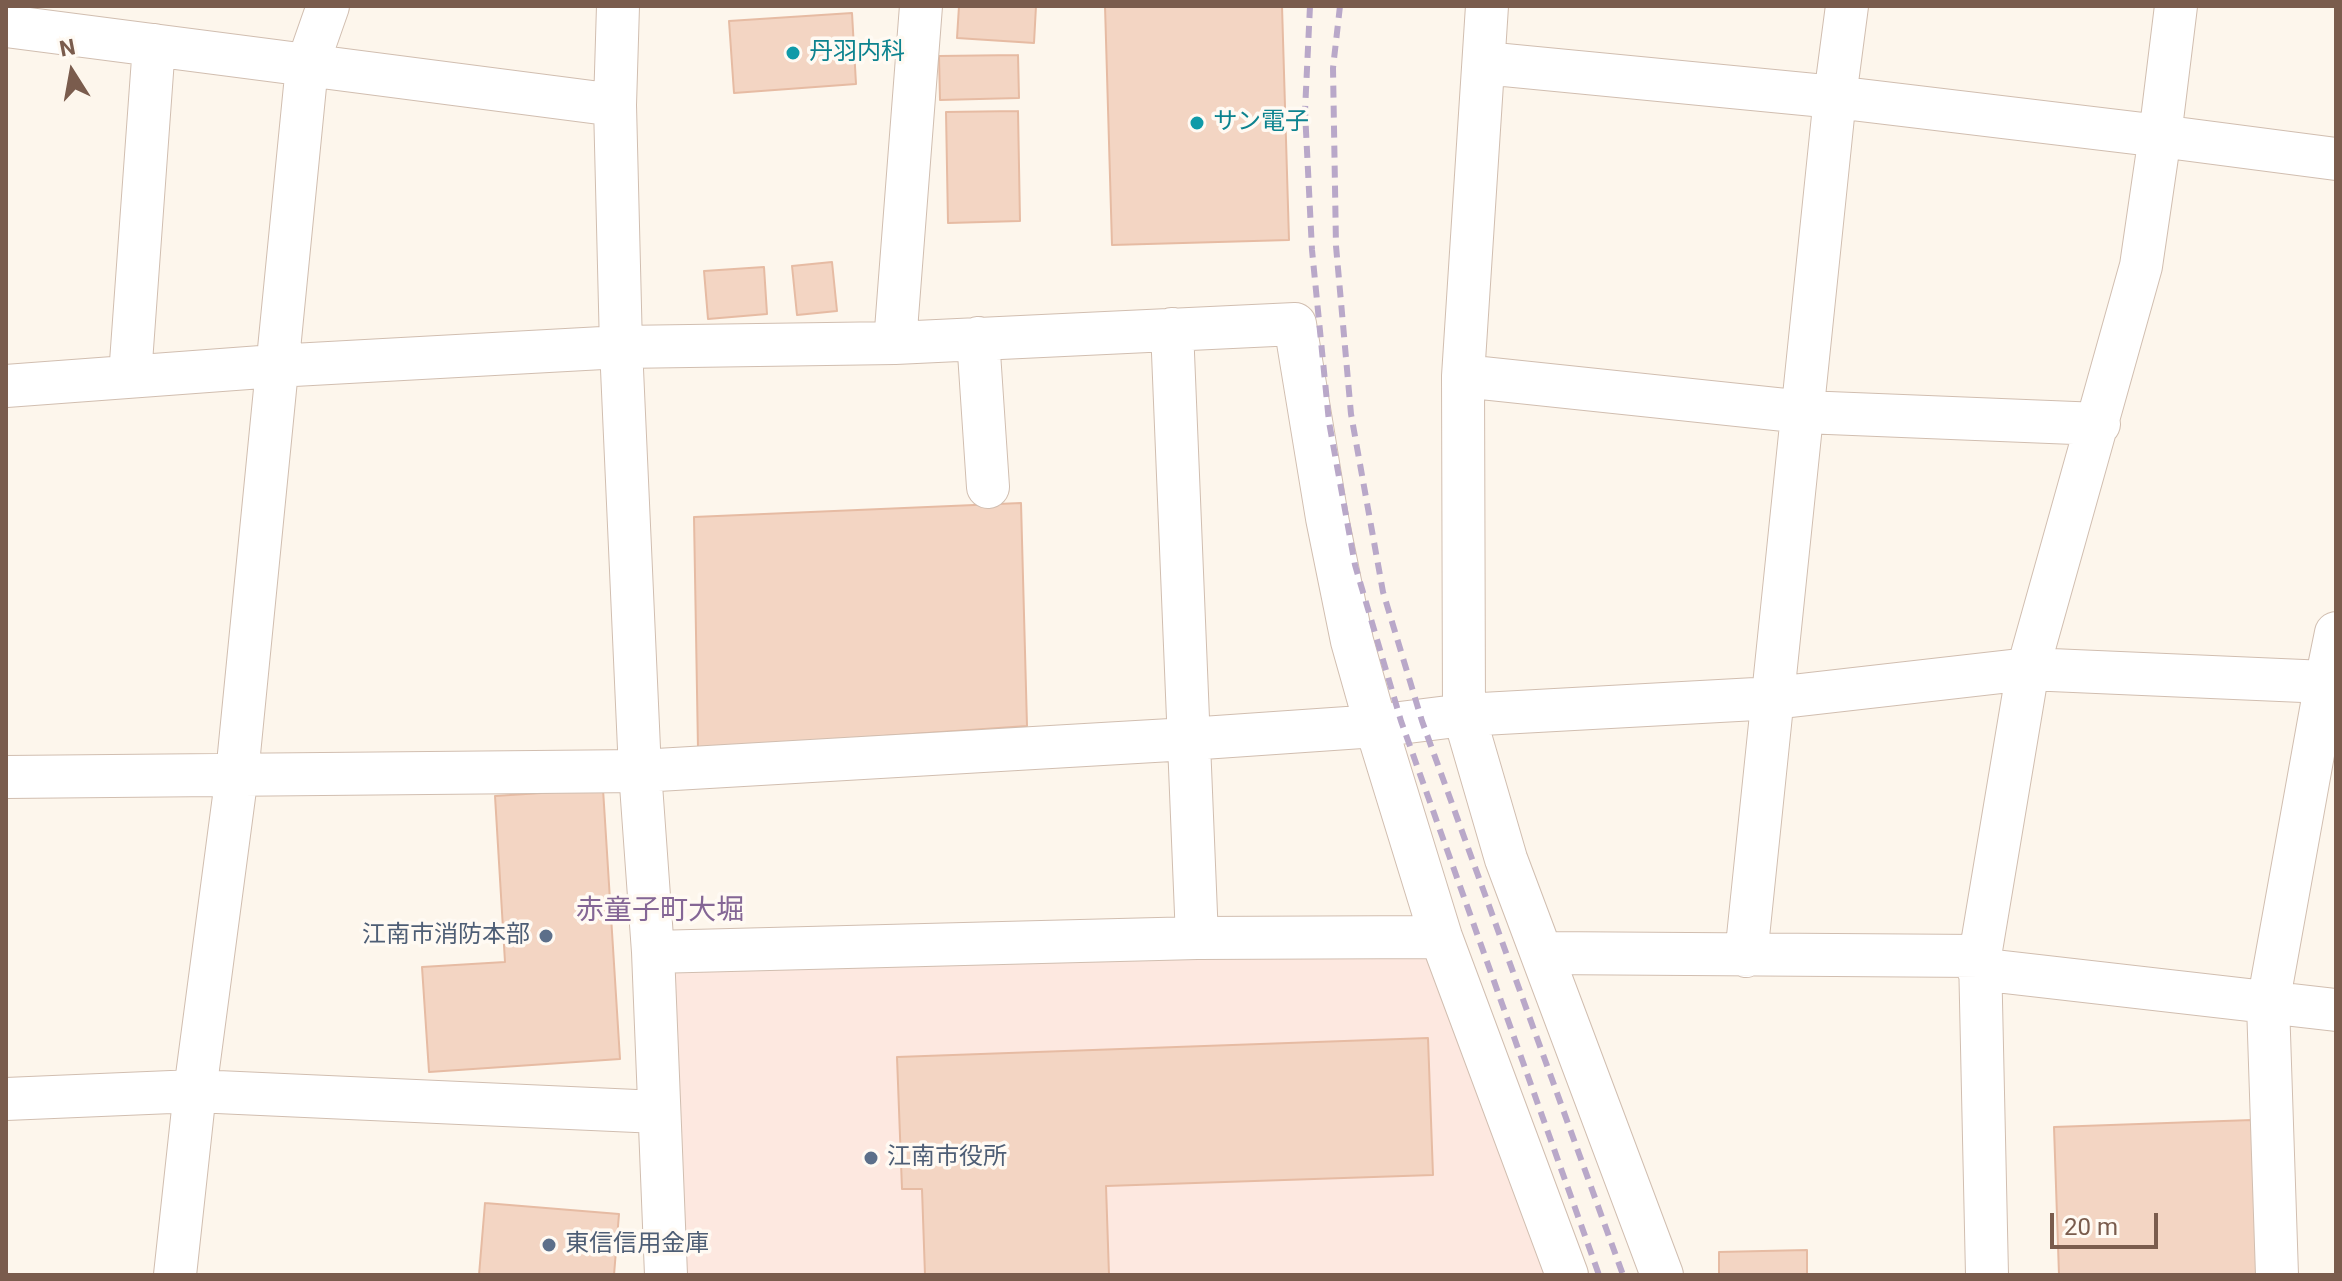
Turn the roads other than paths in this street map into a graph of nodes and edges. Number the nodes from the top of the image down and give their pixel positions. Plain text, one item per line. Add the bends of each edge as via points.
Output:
1 (328, 6) edge
2 (618, 6) edge
3 (921, 6) edge
4 (1487, 6) edge
5 (1847, 6) edge
6 (2176, 6) edge
7 (6, 26) edge
8 (154, 45) junction
9 (1484, 63) junction
10 (307, 66) junction
11 (1835, 97) junction
12 (615, 105) junction
13 (2160, 136) junction
14 (2336, 159) edge
15 (1172, 329) junction
16 (978, 338) junction
17 (895, 343) junction
18 (621, 347) junction
19 (275, 366) junction
20 (130, 376) junction
21 (1463, 376) junction
22 (6, 386) edge
23 (1804, 412) junction
24 (2099, 424) junction
25 (988, 487) dead end
26 (2336, 633) edge
27 (2028, 669) junction
28 (2326, 682) junction
29 (1774, 698) junction
30 (1464, 715) junction
31 (1376, 726) junction
32 (1188, 739) junction
33 (640, 771) junction
34 (237, 774) junction
35 (6, 777) edge
36 (1441, 937) junction
37 (1197, 938) junction
38 (653, 952) junction
39 (1542, 953) junction
40 (1746, 956) junction
41 (1979, 962) junction
42 (2268, 1004) junction
43 (2336, 1010) edge
44 (195, 1091) junction
45 (6, 1099) edge
46 (658, 1112) junction
47 (175, 1275) edge
48 (666, 1275) edge
49 (1567, 1275) edge
50 (1662, 1275) edge
51 (1987, 1275) edge
52 (2277, 1275) edge

1 - 10 street
2 - 12 street
3 - 17 street
4 - 9 street
5 - 11 street
6 - 13 street
7 - 8 street
8 - 10 street
8 - 20 street
9 - 11 street
9 - 21 street
10 - 12 street
10 - 19 street
11 - 13 street
11 - 23 street
12 - 18 street
13 - 14 street
13 - 24 street via 2141,266
15 - 16 street
15 - 31 street via 1295,324 1345,610
15 - 32 street
16 - 17 street
16 - 25 street
17 - 18 street
18 - 19 street
18 - 33 street
19 - 20 street
19 - 34 street
20 - 22 street
21 - 23 street
21 - 30 street
23 - 24 street
23 - 29 street
24 - 27 street
26 - 28 street
27 - 28 street
27 - 29 street
27 - 41 street
28 - 42 street
29 - 30 street
29 - 40 street
30 - 31 street
30 - 39 street via 1506,859
31 - 32 street
31 - 36 street
32 - 33 street
32 - 37 street
33 - 34 street
33 - 38 street
34 - 35 street
34 - 44 street
36 - 37 street
36 - 49 street
37 - 38 street
38 - 46 street
39 - 40 street
39 - 50 street
40 - 41 street
41 - 42 street
41 - 51 street
42 - 43 street
42 - 52 street
44 - 45 street
44 - 46 street
44 - 47 street
46 - 48 street

